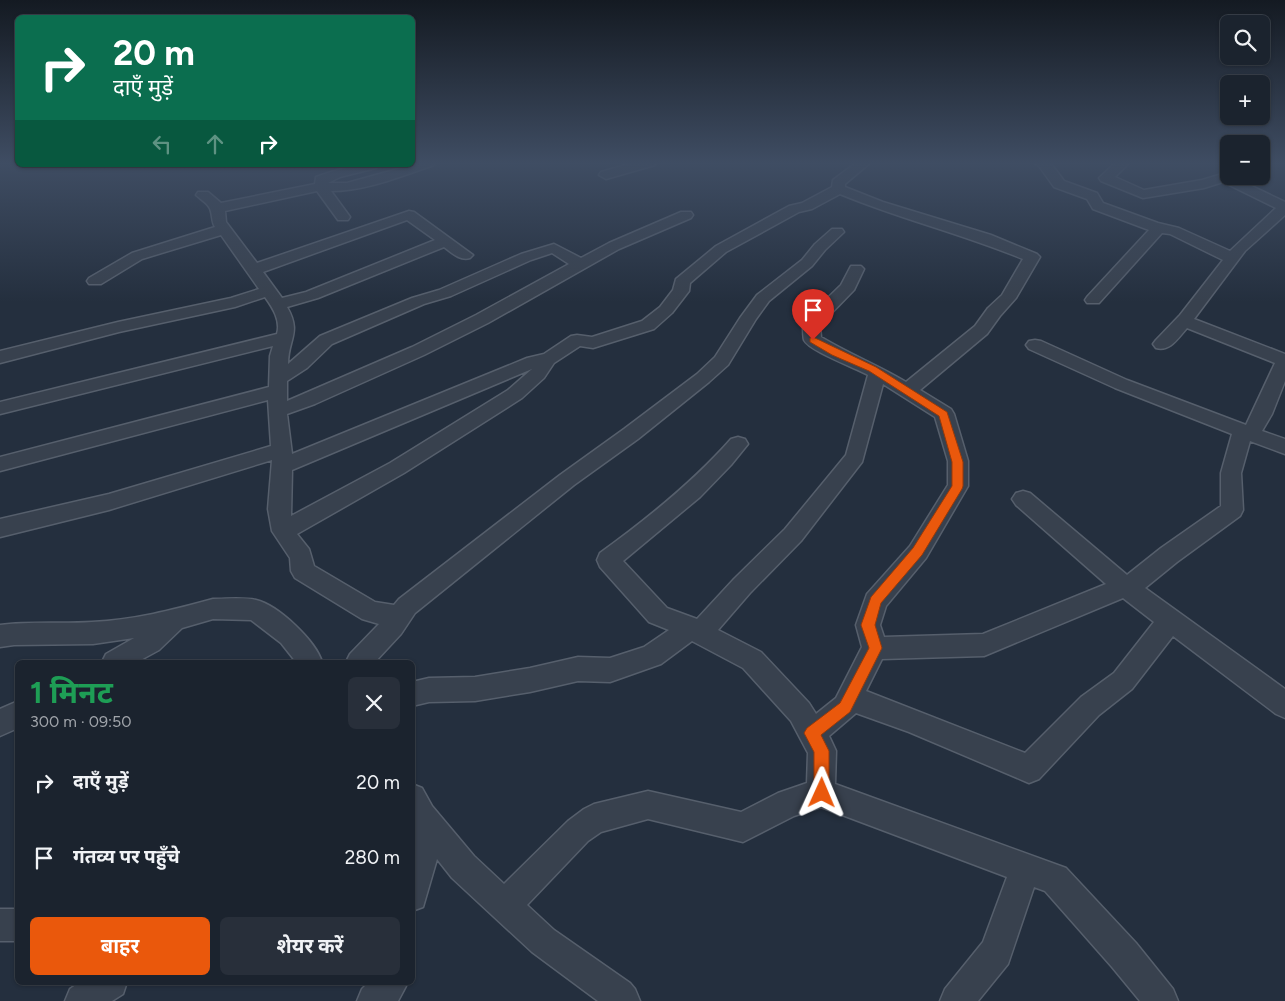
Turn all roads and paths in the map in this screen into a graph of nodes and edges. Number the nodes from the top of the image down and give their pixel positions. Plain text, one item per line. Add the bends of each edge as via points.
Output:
1 (218, 208) edge
2 (336, 209) edge
3 (795, 209) edge
4 (890, 209) edge
5 (1105, 209) edge
6 (1283, 209) edge
7 (686, 215) dead end
8 (343, 217) dead end
9 (1158, 228) junction
10 (224, 229) junction
11 (837, 232) dead end
12 (446, 242) junction
13 (464, 255) dead end
14 (1232, 258) junction
15 (579, 264) junction
16 (856, 269) dead end
17 (253, 270) junction
18 (95, 281) dead end
19 (273, 298) junction
20 (1093, 300) dead end
21 (1184, 321) junction
22 (284, 338) junction
23 (1035, 344) dead end
24 (1162, 344) dead end
25 (0, 357) edge
26 (549, 358) junction
27 (1285, 360) edge
28 (878, 373) junction
29 (279, 384) junction
30 (907, 391) junction
31 (0, 408) edge
32 (277, 411) junction
33 (1246, 432) junction
34 (738, 444) dead end
35 (1285, 447) edge
36 (282, 458) junction
37 (0, 464) edge
38 (1024, 499) dead end
39 (0, 528) edge
40 (283, 531) junction
41 (1126, 588) junction
42 (400, 616) junction
43 (175, 620) junction
44 (1170, 621) junction
45 (695, 630) junction
46 (0, 636) edge
47 (875, 648) junction
48 (118, 660) edge
49 (309, 660) edge
50 (361, 660) edge
51 (415, 693) edge
52 (850, 698) junction
53 (1285, 705) edge
54 (15, 716) edge
55 (0, 723) edge
56 (812, 733) junction
57 (822, 793) junction
58 (415, 803) edge
59 (432, 828) junction
60 (1025, 868) junction
61 (415, 886) edge
62 (504, 904) junction
63 (0, 925) edge
64 (15, 925) edge
65 (106, 985) edge
66 (82, 1001) edge
67 (623, 1001) edge
68 (957, 1001) edge
69 (1161, 1001) edge

1 - 10 street via 219,222
2 - 8 street
3 - 26 street via 721,249 682,282 681,291 671,304 648,325 593,343 577,340
4 - 30 street via 986,238 1032,257 1008,298 981,330
5 - 9 street
6 - 14 street
7 - 15 street
9 - 14 street via 1174,231
9 - 20 street
10 - 17 street
10 - 18 street via 137,256
11 - 42 street via 807,263 764,298 722,361 703,378 488,541 406,606
12 - 13 street
12 - 17 street via 409,215
12 - 19 street via 312,294
14 - 21 street
15 - 29 street via 554,248 526,257 326,340
15 - 32 street via 418,351
16 - 28 street via 848,287 811,324 813,340
17 - 19 street
19 - 22 street via 285,317 287,329
19 - 25 street via 235,302 118,326
21 - 24 street
21 - 27 street
22 - 29 street via 279,356
22 - 31 street
23 - 33 street via 1121,384
26 - 36 street
26 - 40 street via 538,374 515,394 397,468
27 - 33 street via 1262,414
28 - 30 street
28 - 45 street via 856,456 793,535
29 - 32 street
29 - 37 street
30 - 47 street via 944,414 958,462 958,486 918,552 876,601 868,625
32 - 36 street
33 - 35 street
33 - 41 street via 1231,473 1232,510
34 - 45 street via 651,529 608,560 658,615
36 - 39 street via 183,478 109,502
36 - 40 street via 278,509
38 - 41 street
40 - 42 street via 301,556 303,571 371,612
41 - 44 street
41 - 47 street via 984,645
42 - 50 street
43 - 46 street via 93,633
43 - 48 street via 150,642
43 - 49 street via 213,609 254,610 290,635
44 - 52 street via 1123,681 1090,706 1029,769
44 - 53 street
45 - 51 street via 652,656 610,670 578,669 475,689
45 - 56 street via 752,660 800,712
47 - 52 street
52 - 56 street via 845,708
54 - 55 street
56 - 57 street via 822,751
57 - 60 street
57 - 62 street via 788,803 743,827 648,805 594,819
58 - 59 street
59 - 61 street
59 - 62 street via 463,867
60 - 68 street via 996,952
60 - 69 street via 1055,880
62 - 67 street via 543,941
63 - 64 street
65 - 66 street

